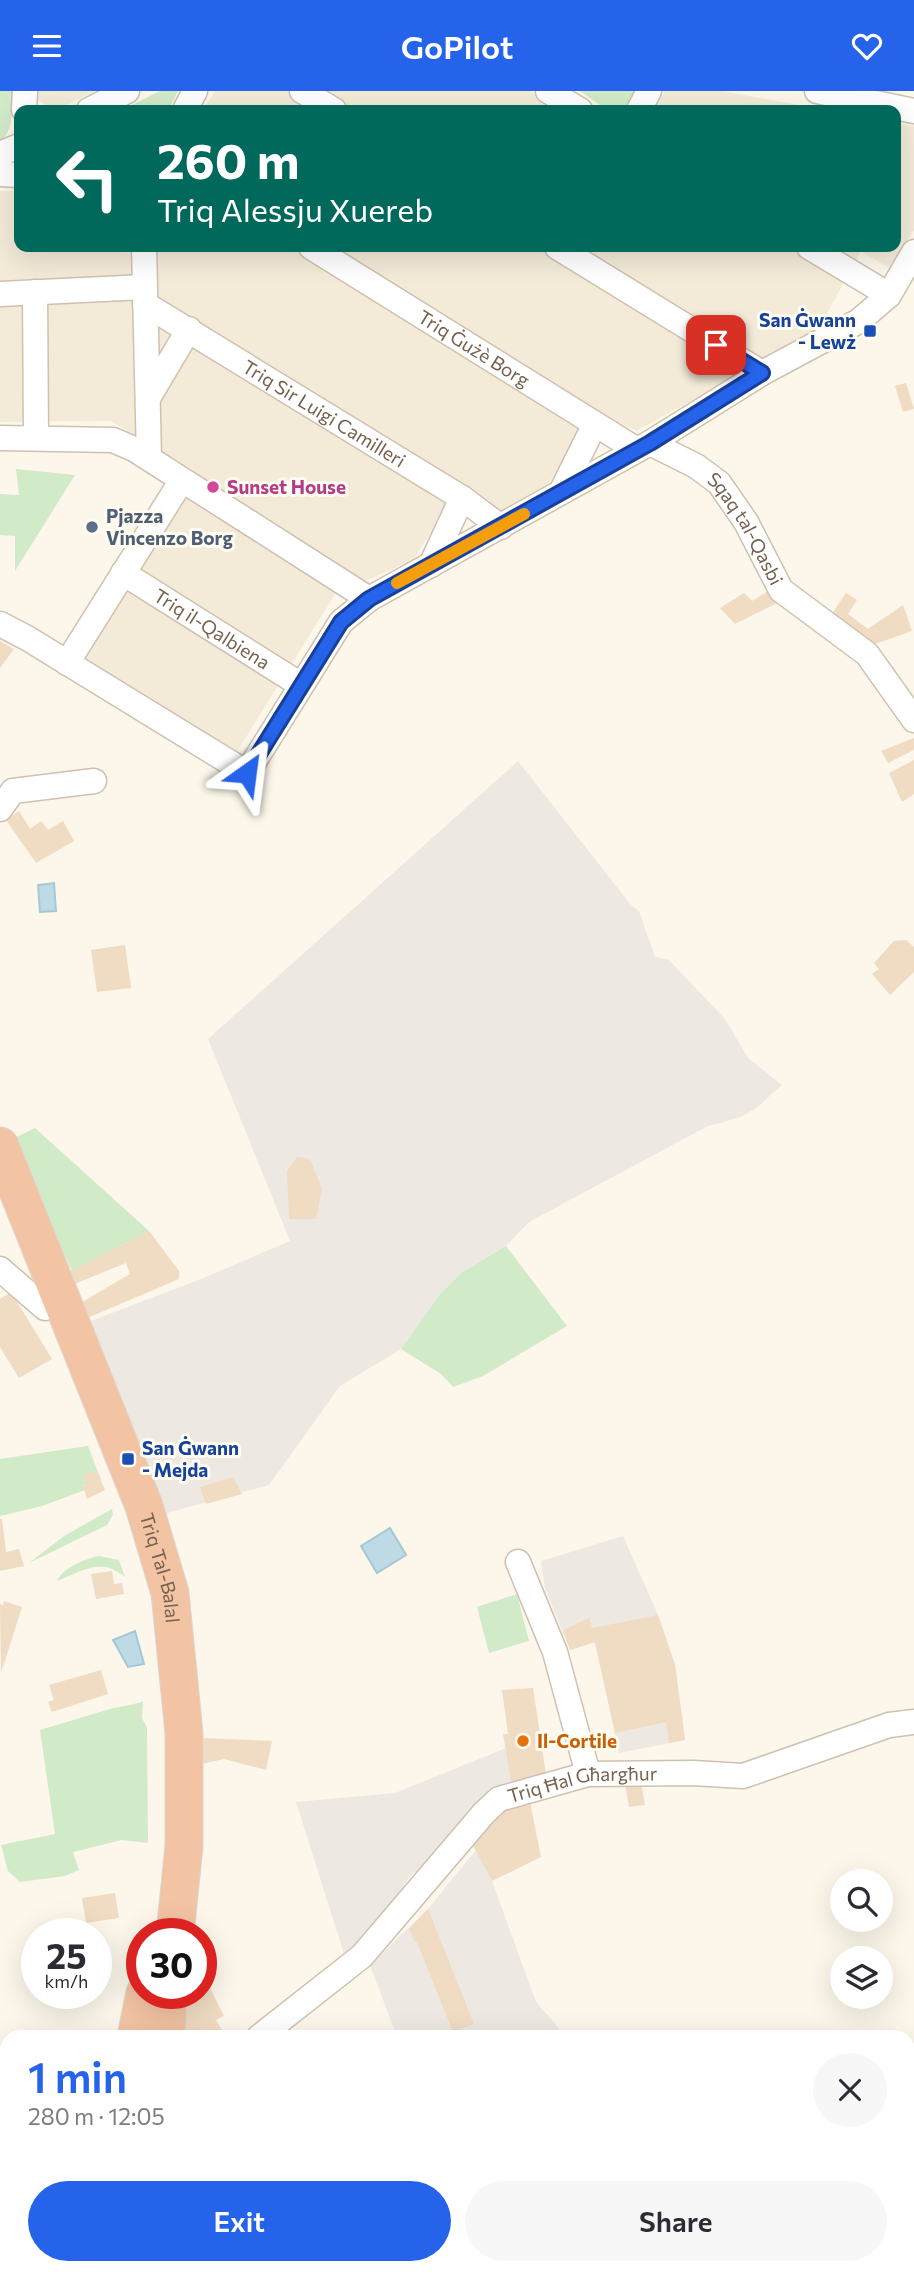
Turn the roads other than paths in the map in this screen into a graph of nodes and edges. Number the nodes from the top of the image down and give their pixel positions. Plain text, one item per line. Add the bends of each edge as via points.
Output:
1 (127, 91) edge
2 (302, 91) edge
3 (817, 91) edge
4 (99, 105) edge
5 (326, 105) edge
6 (885, 105) edge
7 (147, 252) edge
8 (319, 252) edge
9 (565, 252) edge
10 (817, 252) edge
11 (914, 252) edge
12 (35, 292) junction
13 (0, 294) edge
14 (145, 295) junction
15 (889, 295) junction
16 (189, 329) junction
17 (762, 373) junction
18 (148, 398) junction
19 (594, 423) junction
20 (36, 437) junction
21 (0, 438) edge
22 (643, 447) junction
23 (149, 457) junction
24 (182, 479) junction
25 (561, 492) junction
26 (462, 498) junction
27 (500, 527) junction
28 (431, 565) junction
29 (123, 573) junction
30 (369, 599) junction
31 (0, 624) edge
32 (67, 663) junction
33 (301, 685) junction
34 (914, 720) edge
35 (94, 781) dead end
36 (0, 809) edge
37 (0, 1146) edge
38 (0, 1201) edge
39 (0, 1269) edge
40 (45, 1308) junction
41 (518, 1562) dead end
42 (914, 1721) edge
43 (588, 1774) junction
44 (156, 1918) edge
45 (177, 1918) edge
46 (142, 2009) edge
47 (167, 2009) edge
48 (137, 2030) edge
49 (166, 2030) edge
50 (268, 2030) edge

1 - 4 street
2 - 5 street
3 - 6 street
7 - 14 street
8 - 19 street, Triq Ġużè Borg
9 - 17 street
10 - 15 street
11 - 15 street
12 - 13 street
12 - 14 street
12 - 20 street
14 - 16 street, Triq Sir Luigi Camilleri
14 - 18 street
15 - 17 street via 859,321
16 - 18 street
16 - 26 street, Triq Sir Luigi Camilleri
17 - 22 street
18 - 23 street
19 - 22 street, Triq Ġużè Borg
19 - 25 street
20 - 21 street
20 - 23 street via 113,440
22 - 25 street
22 - 34 street, Sqaq tal-Qasbi via 696,466 719,483 746,522 781,590 867,654
23 - 24 street
24 - 29 street
24 - 30 street
25 - 27 street
26 - 27 street, Triq Sir Luigi Camilleri
26 - 28 street
27 - 28 street
28 - 30 street
29 - 32 street
29 - 33 street, Triq il-Qalbiena
30 - 33 street via 341,622
31 - 32 street
32 - 33 street via 247,773
35 - 36 street via 13,791
37 - 45 highway, Triq Tal-Balal via 144,1506 170,1593 184,1733 184,1846
38 - 40 highway, Triq Tal-Balal
39 - 40 street
40 - 44 highway, Triq Tal-Balal via 125,1508 152,1618 161,1703
41 - 43 street via 551,1639
42 - 43 street, Triq Ħal Għargħur via 889,1725 743,1776
43 - 50 street, Triq Ħal Għargħur via 499,1799 362,1956
46 - 48 highway
47 - 49 highway

